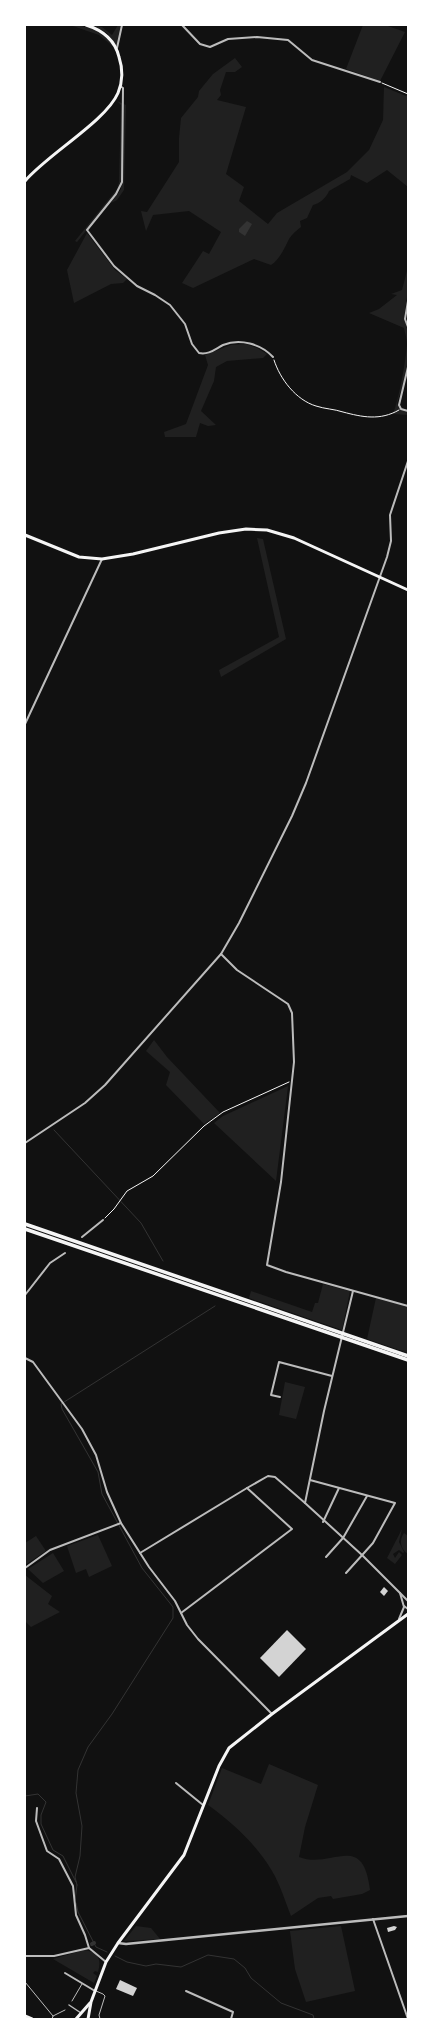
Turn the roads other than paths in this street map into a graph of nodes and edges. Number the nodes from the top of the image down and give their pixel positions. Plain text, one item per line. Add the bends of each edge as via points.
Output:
1 (86, 25) edge
2 (122, 25) edge
3 (182, 25) edge
4 (117, 48) junction
5 (380, 82) road end
6 (120, 86) junction
7 (25, 181) edge
8 (408, 301) edge
9 (408, 327) edge
10 (273, 357) road end
11 (408, 367) edge
12 (408, 411) edge
13 (408, 461) edge
14 (25, 535) edge
15 (102, 559) junction
16 (380, 577) junction
17 (408, 590) edge
18 (25, 724) edge
19 (221, 954) junction
20 (25, 1143) edge
21 (103, 1220) road end
22 (25, 1224) edge
23 (25, 1229) edge
24 (82, 1237) dead end
25 (65, 1253) dead end
26 (353, 1291) junction
27 (25, 1295) edge
28 (408, 1306) edge
29 (333, 1332) junction
30 (380, 1348) junction
31 (408, 1356) edge
32 (25, 1358) edge
33 (408, 1360) edge
34 (332, 1376) junction
35 (280, 1397) dead end
36 (310, 1480) junction
37 (247, 1488) junction
38 (339, 1488) junction
39 (367, 1496) junction
40 (304, 1503) junction
41 (323, 1522) junction
42 (121, 1523) junction
43 (343, 1538) junction
44 (140, 1553) junction
45 (362, 1555) junction
46 (326, 1557) dead end
47 (25, 1568) edge
48 (346, 1573) dead end
49 (399, 1590) junction
50 (408, 1600) edge
51 (404, 1605) junction
52 (408, 1609) edge
53 (181, 1613) junction
54 (408, 1614) edge
55 (399, 1620) junction
56 (272, 1714) junction
57 (176, 1783) dead end
58 (204, 1806) junction
59 (37, 1808) dead end
60 (408, 1916) edge
61 (373, 1919) junction
62 (118, 1943) junction
63 (89, 1948) junction
64 (25, 1956) edge
65 (106, 1962) junction
66 (64, 1973) dead end
67 (25, 1982) edge
68 (82, 1984) junction
69 (96, 1991) junction
70 (186, 1992) dead end
71 (72, 2001) dead end
72 (91, 2002) junction
73 (69, 2005) dead end
74 (65, 2010) dead end
75 (81, 2013) dead end
76 (25, 2016) edge
77 (53, 2016) junction
78 (32, 2019) edge
79 (52, 2019) edge
80 (76, 2019) edge
81 (88, 2019) edge
82 (100, 2019) edge
83 (231, 2019) edge
84 (408, 2019) edge

1 - 4 main road via 104,33
2 - 4 street
3 - 5 street via 200,44 210,47 228,39 288,40 304,56 312,60
4 - 6 main road via 122,66
6 - 7 main road via 114,100 102,114 35,169
6 - 10 street via 123,88 122,182 116,194 87,230 114,266 137,286 170,305 185,324 192,344 199,353 209,353 226,344 245,343 262,348
8 - 9 street via 405,319
11 - 12 street via 399,401 401,409
13 - 16 street via 390,515 391,543
14 - 15 main road via 79,558
15 - 16 main road via 219,533 246,529 267,530 294,538
15 - 18 street
16 - 17 main road
16 - 19 street via 303,789 239,923
19 - 20 street via 104,1086 85,1103
19 - 26 street via 236,970 288,1004 292,1013 292,1081 281,1182 267,1265
21 - 24 street
22 - 29 highway
23 - 29 highway
25 - 27 street via 50,1263
26 - 28 street
26 - 34 street
29 - 30 highway
30 - 31 highway
30 - 33 highway
32 - 42 street via 33,1362 65,1405 96,1455 107,1492
34 - 35 street via 279,1362 271,1395
34 - 36 street
36 - 38 street
36 - 40 street
37 - 40 street via 268,1476 274,1476
37 - 44 street
37 - 53 street via 292,1529
38 - 39 street
38 - 41 street
39 - 43 street
39 - 45 street via 395,1503 376,1539
40 - 41 street
41 - 43 street
42 - 44 street
42 - 47 street via 50,1550
43 - 45 street
43 - 46 street
44 - 53 street
45 - 48 street
45 - 49 street
49 - 50 street
49 - 51 street
51 - 52 street
51 - 55 street
53 - 56 street via 186,1625 198,1639
54 - 55 main road
55 - 56 main road
56 - 58 main road via 229,1748 219,1766
57 - 58 street
58 - 62 main road via 184,1855
59 - 63 street via 36,1820 47,1851 59,1859 73,1886 76,1915
60 - 61 street
61 - 62 street
61 - 84 street
62 - 65 main road
63 - 64 street via 54,1956
63 - 65 street
65 - 69 main road
66 - 68 street
67 - 77 lane
68 - 69 street
68 - 71 lane
69 - 72 main road
69 - 82 lane via 105,1996
70 - 83 street via 233,2012
72 - 80 main road
72 - 81 main road
73 - 75 street
74 - 77 lane
76 - 78 main road
77 - 79 lane

